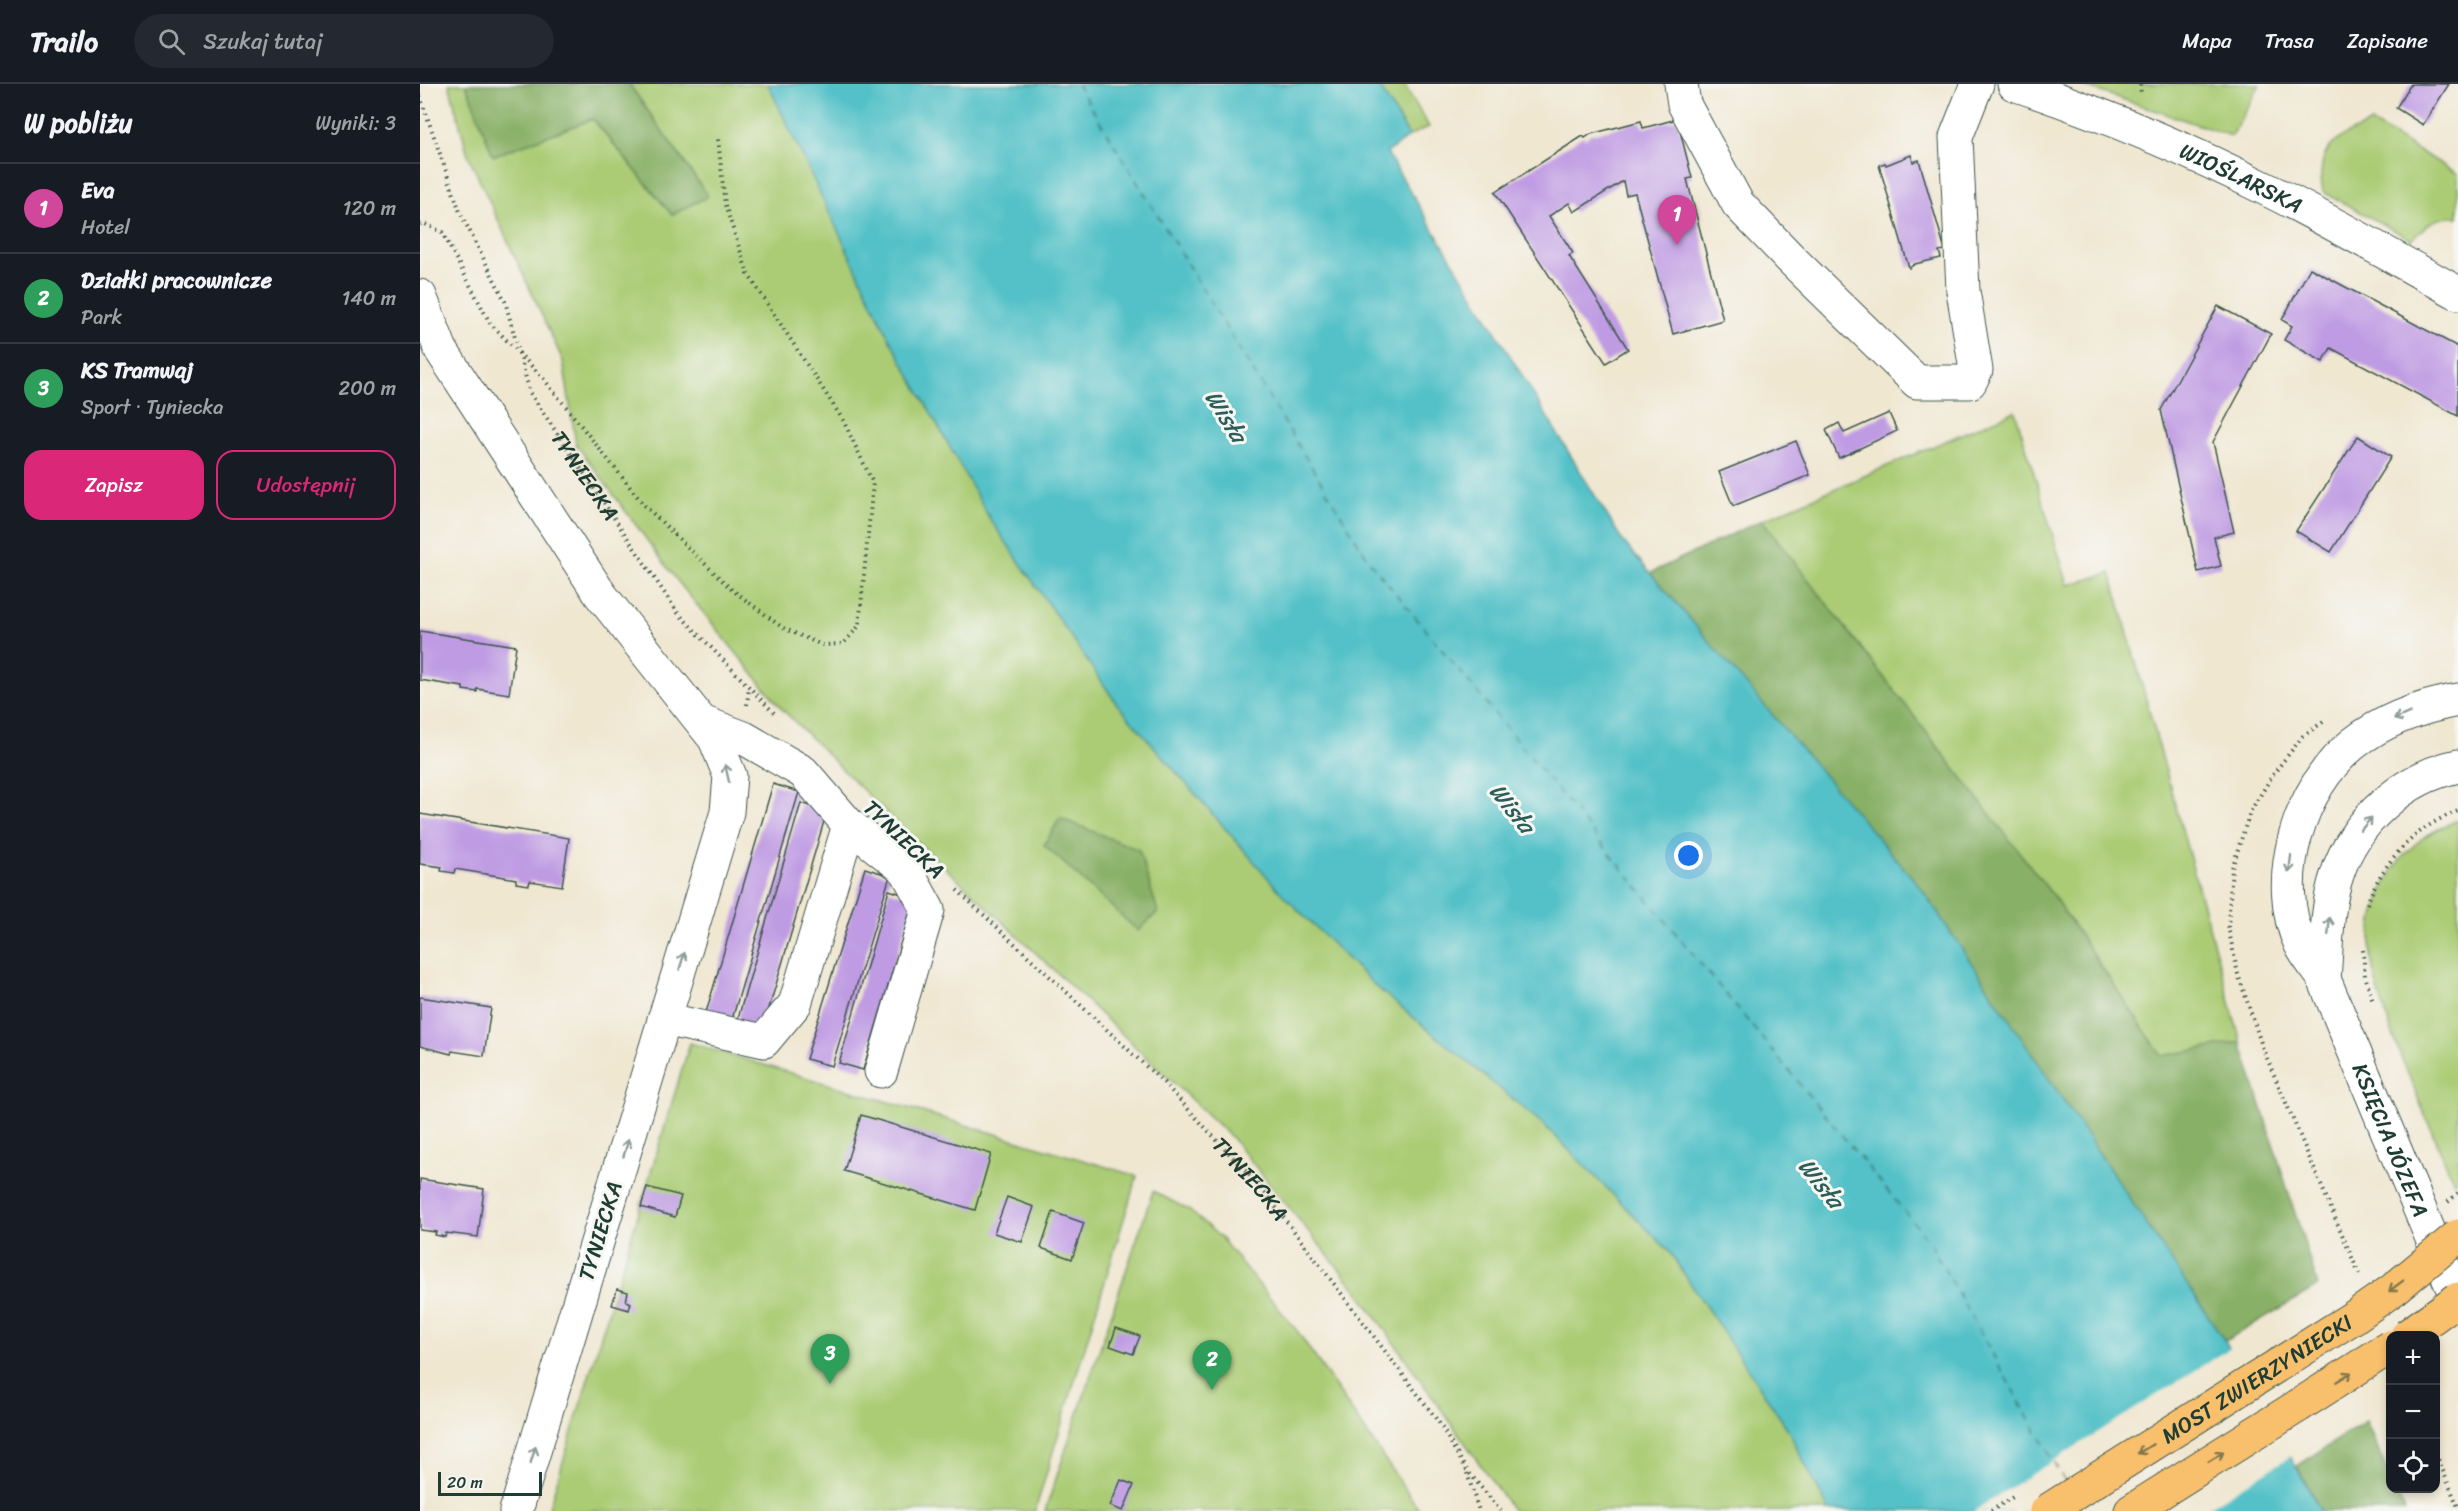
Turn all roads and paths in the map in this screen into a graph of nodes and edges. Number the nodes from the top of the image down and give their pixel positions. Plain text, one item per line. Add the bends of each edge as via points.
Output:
1 (1681, 84) edge
2 (1977, 84) edge
3 (2014, 84) edge
4 (420, 96) edge
5 (718, 139) dead end
6 (420, 224) edge
7 (2458, 293) edge
8 (420, 296) edge
9 (431, 349) edge
10 (519, 351) junction
11 (2458, 700) edge
12 (780, 719) dead end
13 (702, 723) junction
14 (2458, 766) edge
15 (2458, 811) edge
16 (849, 825) junction
17 (957, 889) dead end
18 (2366, 912) dead end
19 (2362, 943) dead end
20 (2324, 979) junction
21 (2374, 1006) dead end
22 (664, 1019) junction
23 (881, 1071) dead end
24 (2449, 1194) dead end
25 (2453, 1204) dead end
26 (2458, 1236) edge
27 (2458, 1300) edge
28 (2413, 1331) edge
29 (2386, 1350) edge
30 (2440, 1464) edge
31 (1466, 1469) junction
32 (2458, 1507) edge
33 (516, 1511) edge
34 (1479, 1511) edge
35 (1501, 1511) edge
36 (2047, 1511) edge
37 (2131, 1511) edge

1 - 2 street via 1684,104 1738,204 1917,382 1970,382 1976,370 1963,291 1956,137
3 - 7 street, WIOŚLARSKA via 2061,99 2267,189
4 - 10 path, TYNIECKA via 460,212 505,301
5 - 10 path via 725,205 748,274 843,420 873,483 859,626 843,644 822,645 783,628 731,590 645,506
6 - 10 path via 442,232 490,323
8 - 9 street, TYNIECKA
9 - 13 street, TYNIECKA via 600,594
10 - 12 path, TYNIECKA via 530,393 678,613
11 -> 20 street, KSIĘCIA JÓZEFA via 2409,713 2353,745 2335,762 2305,808 2289,869 2290,901 2301,945
13 - 16 street via 744,738 803,772
22 -> 13 street, TYNIECKA via 727,812 730,776 715,739
20 -> 14 street, KSIĘCIA JÓZEFA via 2337,874 2359,832 2396,793
15 - 18 path via 2422,829 2405,843 2377,879
16 - 22 street via 795,1004 764,1041
16 - 23 street via 906,870 928,910
17 - 31 path, TYNIECKA via 1164,1083 1262,1189 1438,1421
19 - 21 path via 2365,976
20 - 27 street, KSIĘCIA JÓZEFA
33 -> 22 street, TYNIECKA
24 - 25 path
26 -> 36 main road, MOST ZWIERZYNIECKI, bridge via 2354,1317
27 - 28 main road, bridge
37 -> 29 main road, MOST ZWIERZYNIECKI, bridge
30 - 32 path
31 - 34 path
31 - 35 path, TYNIECKA

